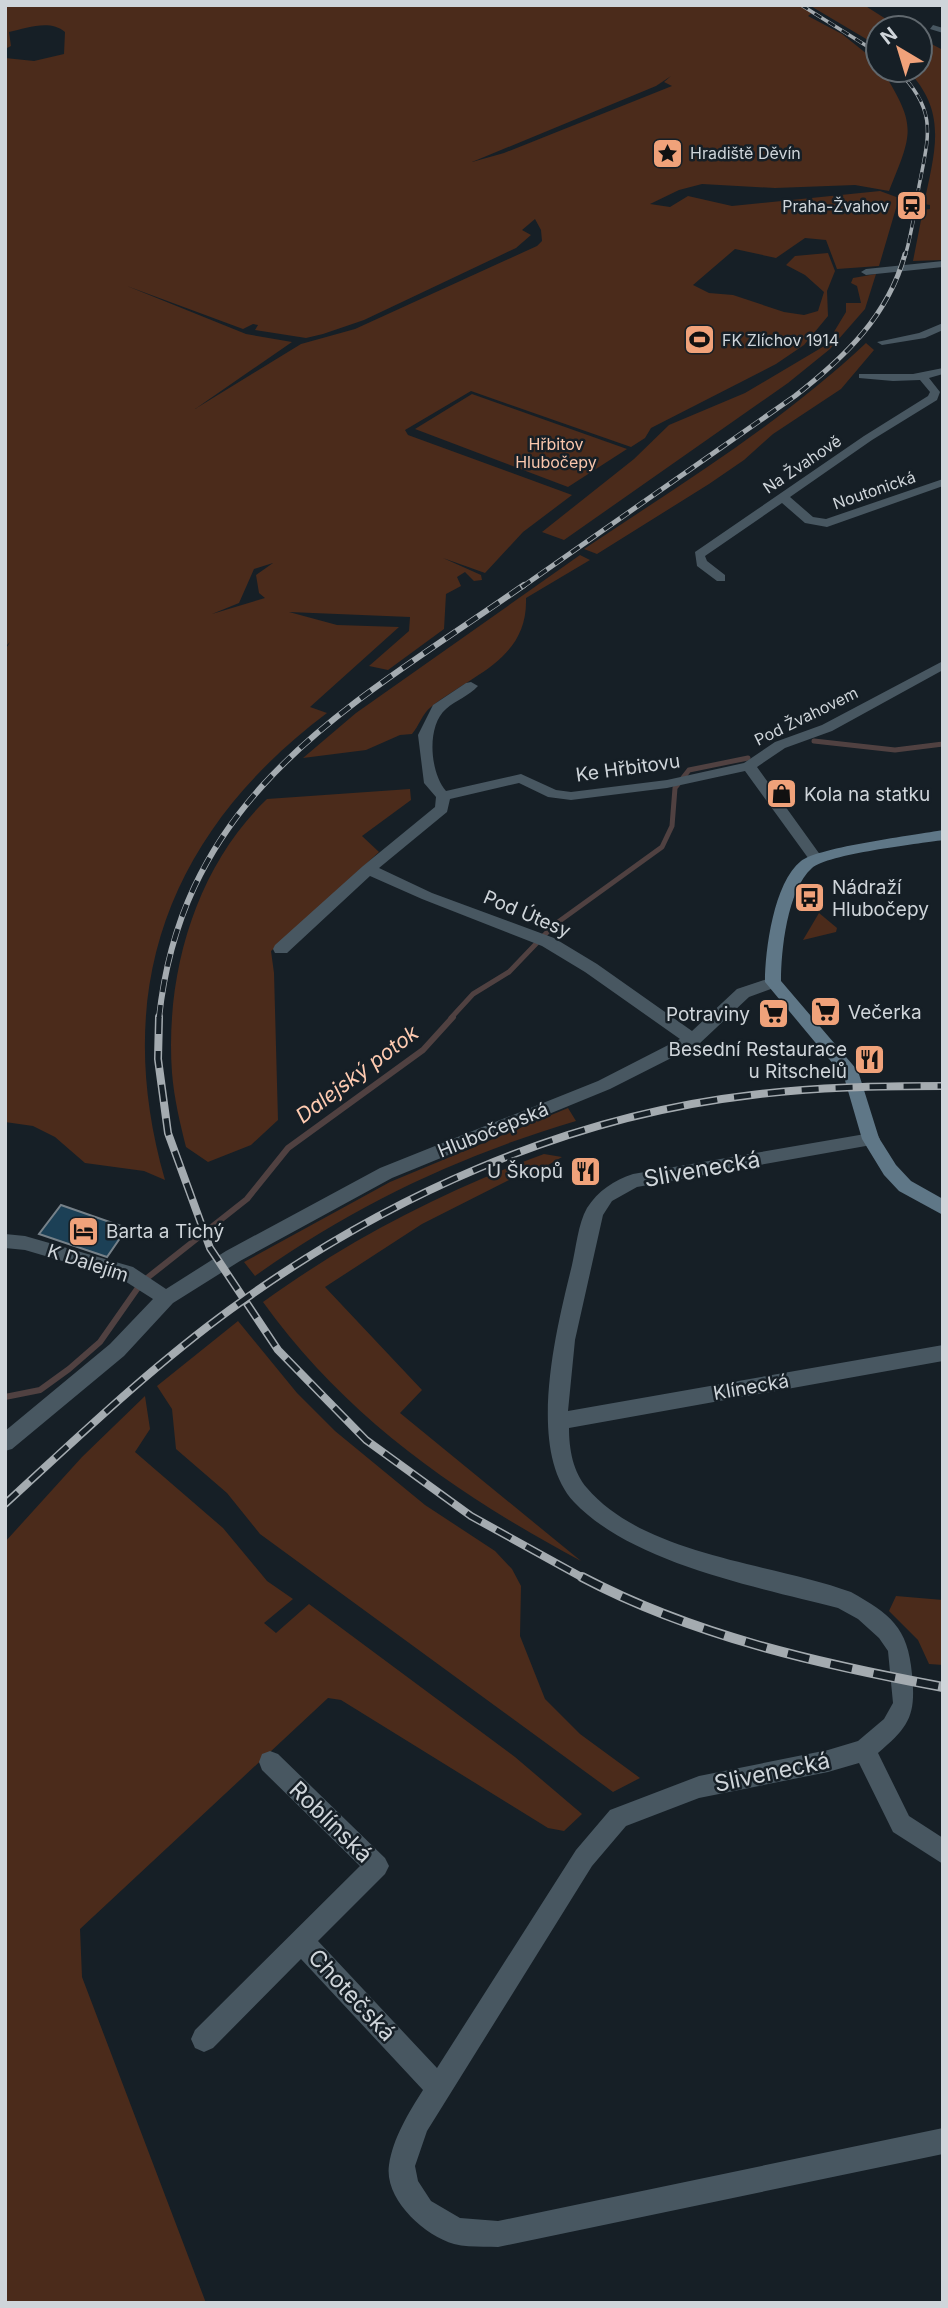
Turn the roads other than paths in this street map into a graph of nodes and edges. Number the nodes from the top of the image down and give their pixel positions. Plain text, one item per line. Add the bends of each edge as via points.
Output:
1 (943, 264) edge
2 (866, 272) dead end
3 (943, 326) edge
4 (882, 342) dead end
5 (943, 371) edge
6 (863, 376) dead end
7 (924, 377) junction
8 (943, 482) edge
9 (782, 496) junction
10 (721, 578) dead end
11 (943, 665) edge
12 (471, 686) dead end
13 (749, 766) junction
14 (443, 796) junction
15 (943, 835) edge
16 (816, 859) junction
17 (368, 869) junction
18 (281, 949) dead end
19 (773, 982) junction
20 (693, 1040) junction
21 (871, 1139) junction
22 (943, 1208) edge
23 (5, 1241) edge
24 (166, 1298) junction
25 (943, 1353) edge
26 (559, 1421) junction
27 (5, 1443) edge
28 (865, 1750) junction
29 (270, 1762) dead end
30 (943, 1852) edge
31 (301, 1941) junction
32 (204, 2039) dead end
33 (439, 2089) junction
34 (943, 2141) edge

1 - 2 street
3 - 4 street
5 - 7 street
6 - 7 street
7 - 9 street, Na Žvahově via 935,392 933,398
8 - 9 street, Noutonická via 827,523 810,520
9 - 10 street, Na Žvahově via 699,555 701,564
11 - 13 street, Pod Žvahovem via 827,728 780,745
12 - 14 street via 438,708 425,735 431,783
13 - 14 street, Ke Hřbitovu via 667,784 571,796 553,794 521,778
13 - 16 street, Pod Žvahovem
14 - 17 street via 442,809
15 - 16 street
16 - 19 street via 799,874 784,911
17 - 18 street
17 - 20 street, Pod Útesy via 427,897 548,942
19 - 20 street, Hlubočepská via 743,993
19 - 21 street via 852,1075
20 - 24 street, Hlubočepská via 604,1085 386,1174 233,1256
21 - 22 street via 905,1186
21 - 26 street, Slivenecká via 641,1180 606,1196 594,1213 562,1358
23 - 24 street, K Dalejím via 126,1272
24 - 27 street, Hlubočepská via 117,1350
25 - 26 street, Klínecká
26 - 28 street, Slivenecká via 564,1466 575,1489 617,1527 649,1543 843,1599 887,1631 902,1659 904,1704 892,1727
28 - 30 street via 901,1824
28 - 33 street, Slivenecká via 699,1787 618,1818 584,1858
29 - 31 street, Roblínská via 377,1866
31 - 32 street, Chotečská
31 - 33 street, Chotečská
33 - 34 street, Slivenecká via 416,2124 402,2166 406,2186 422,2210 456,2231 498,2234

